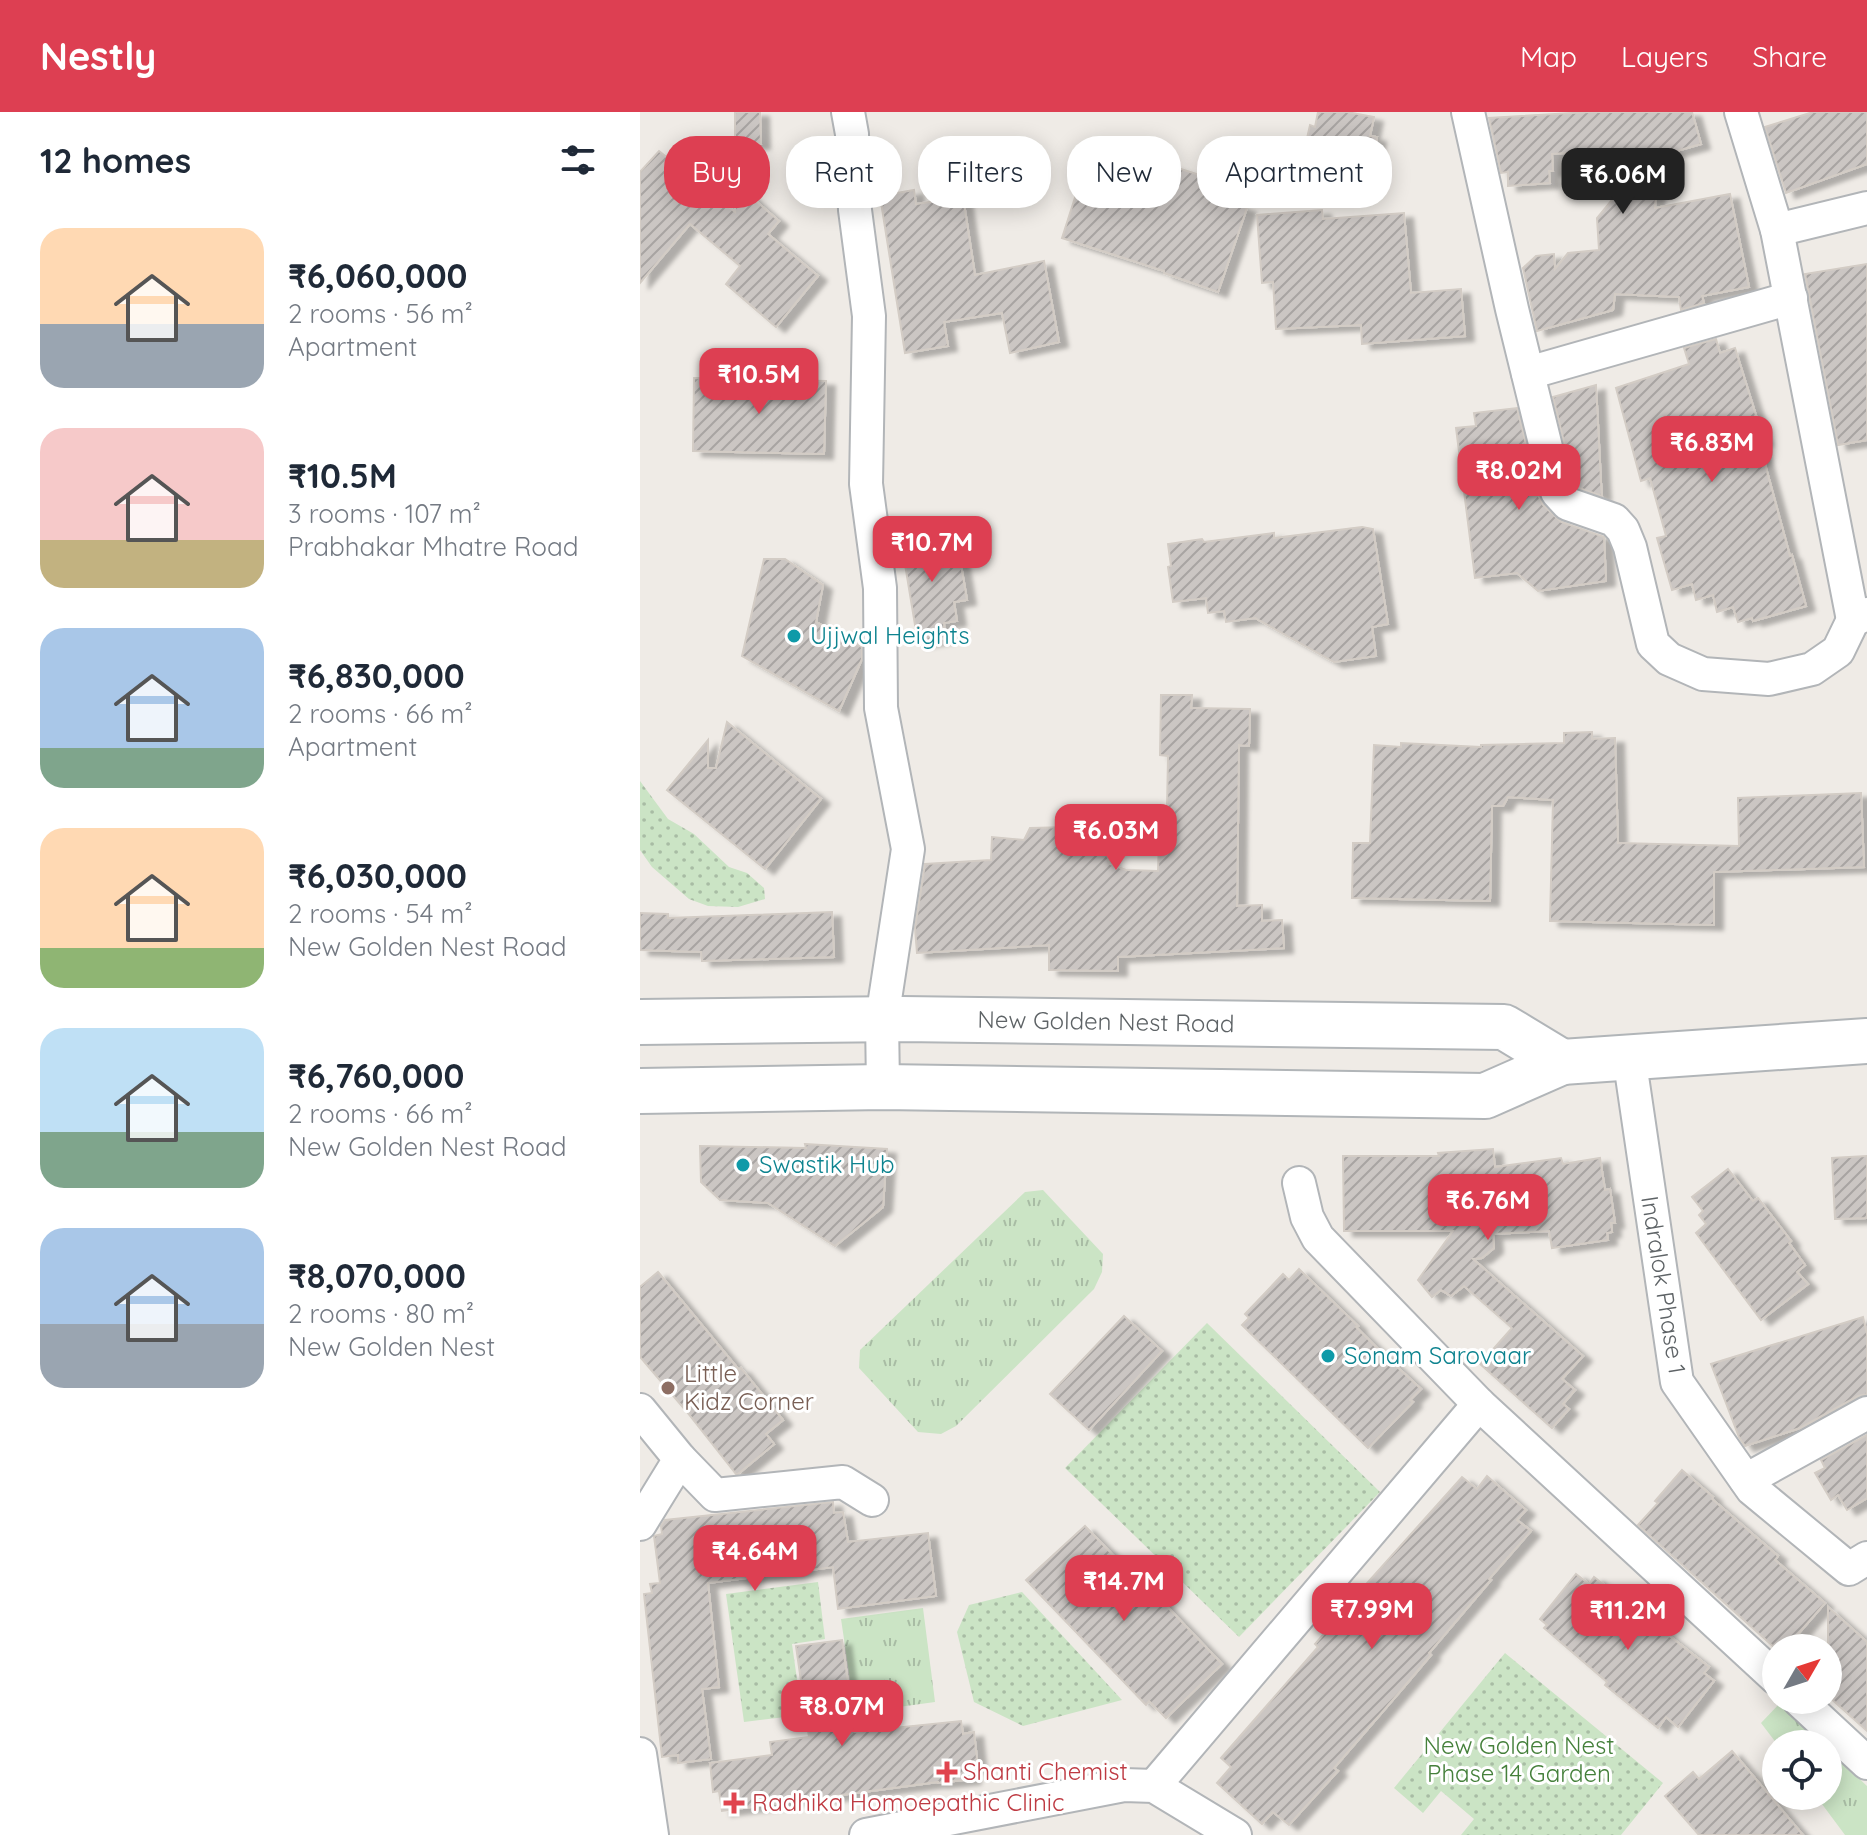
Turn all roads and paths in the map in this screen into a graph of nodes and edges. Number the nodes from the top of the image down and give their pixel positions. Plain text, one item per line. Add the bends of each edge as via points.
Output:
1 (848, 112) edge
2 (1468, 112) edge
3 (1741, 112) edge
4 (1867, 208) edge
5 (1777, 230) junction
6 (1791, 298) junction
7 (1528, 373) junction
8 (1860, 617) edge
9 (882, 1019) junction
10 (640, 1022) edge
11 (1867, 1041) edge
12 (1629, 1056) junction
13 (1562, 1062) junction
14 (883, 1087) junction
15 (640, 1091) edge
16 (1299, 1183) dead end
17 (1479, 1404) junction
18 (640, 1410) edge
19 (1867, 1413) edge
20 (680, 1459) junction
21 (1746, 1480) junction
22 (872, 1500) dead end
23 (640, 1524) edge
24 (1867, 1558) edge
25 (1762, 1665) edge
26 (1814, 1714) edge
27 (640, 1754) edge
28 (1867, 1763) edge
29 (1154, 1786) junction
30 (652, 1835) edge
31 (866, 1835) edge
32 (1235, 1835) edge

1 - 9 street via 869,316 866,484 880,588 881,708 908,849
2 - 7 street
3 - 5 street
4 - 5 street
5 - 6 street
6 - 7 street
6 - 8 street
7 - 8 street via 1557,492 1568,504 1614,520 1623,530 1653,644 1669,659 1703,674 1769,679 1812,669 1838,651
9 - 10 main road, New Golden Nest Road
9 - 13 main road, New Golden Nest Road via 1504,1027
9 - 14 street
11 - 12 main road
12 - 13 main road
12 - 21 street, Indralok Phase 1 via 1677,1382
13 - 14 main road via 1485,1096
14 - 15 main road
16 - 17 street via 1318,1238
17 - 25 street
17 - 29 street
18 - 20 street
19 - 21 street
20 - 22 street via 715,1495 843,1482
20 - 23 street
21 - 24 street, Indralok Phase 1 via 1849,1569
26 - 28 street
27 - 30 street
29 - 31 street via 1124,1785
29 - 32 street

